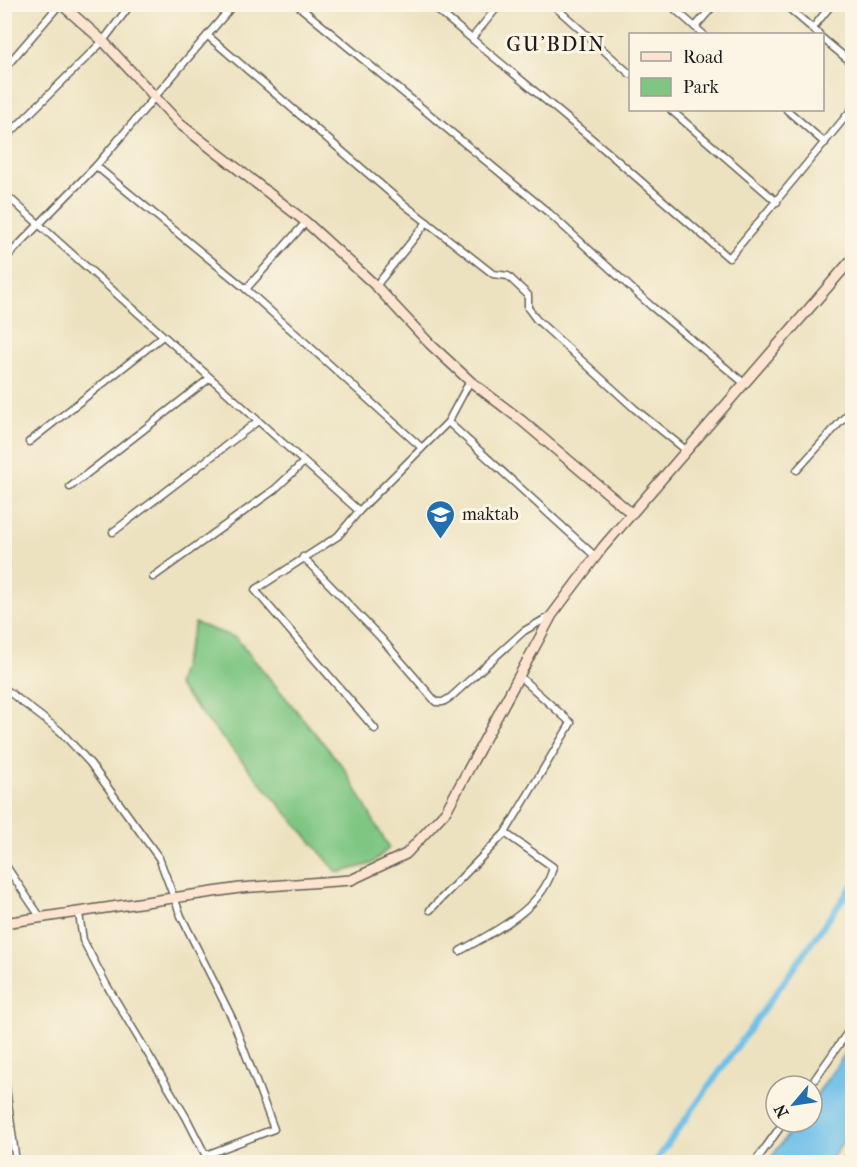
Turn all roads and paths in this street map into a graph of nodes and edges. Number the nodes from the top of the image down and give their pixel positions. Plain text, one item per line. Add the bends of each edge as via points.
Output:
1 (60, 4) edge
2 (131, 4) edge
3 (234, 4) edge
4 (296, 4) edge
5 (430, 4) edge
6 (500, 4) edge
7 (552, 4) edge
8 (669, 4) edge
9 (715, 4) edge
10 (784, 4) edge
11 (832, 4) edge
12 (695, 27) junction
13 (812, 29) junction
14 (702, 33) edge
15 (818, 33) edge
16 (208, 36) junction
17 (472, 38) junction
18 (103, 40) junction
19 (824, 40) edge
20 (852, 63) edge
21 (4, 69) edge
22 (629, 73) edge
23 (156, 98) junction
24 (852, 109) edge
25 (672, 111) edge
26 (788, 111) edge
27 (4, 139) edge
28 (825, 143) junction
29 (96, 166) junction
30 (4, 193) edge
31 (777, 202) junction
32 (306, 222) junction
33 (427, 222) junction
34 (39, 225) junction
35 (852, 259) edge
36 (4, 260) edge
37 (376, 286) junction
38 (246, 289) junction
39 (163, 336) junction
40 (210, 378) junction
41 (470, 381) junction
42 (744, 383) junction
43 (852, 409) edge
44 (258, 421) junction
45 (448, 422) junction
46 (28, 442) dead end
47 (422, 448) junction
48 (687, 451) junction
49 (304, 462) junction
50 (797, 470) dead end
51 (70, 487) dead end
52 (359, 511) junction
53 (631, 513) junction
54 (113, 532) dead end
55 (303, 557) junction
56 (596, 557) junction
57 (153, 577) dead end
58 (552, 615) junction
59 (519, 676) junction
60 (4, 688) edge
61 (375, 729) dead end
62 (505, 833) junction
63 (4, 863) edge
64 (175, 897) junction
65 (430, 910) dead end
66 (79, 914) junction
67 (41, 918) junction
68 (4, 923) edge
69 (460, 951) dead end
70 (852, 1026) edge
71 (4, 1073) edge
72 (818, 1074) edge
73 (775, 1134) edge
74 (852, 1151) edge
75 (208, 1159) edge
76 (16, 1162) edge
77 (755, 1162) edge
78 (844, 1162) edge

1 - 18 street
1 - 21 street
2 - 18 street
3 - 16 street
4 - 42 street via 549,213 651,306
5 - 17 street
6 - 17 street
7 - 22 street
8 - 12 street
9 - 12 street
10 - 13 street
11 - 13 street
12 - 14 street
13 - 15 street
16 - 23 street
16 - 33 street
17 - 31 street via 729,258
18 - 23 street
18 - 27 street
19 - 20 street
23 - 29 street
23 - 32 street via 180,124
24 - 28 street
25 - 31 street
26 - 28 street
28 - 31 street
29 - 34 street
29 - 38 street via 196,252
30 - 34 street
32 - 37 street
32 - 38 street
33 - 37 street
33 - 48 street via 493,274 508,276 528,295 528,308 536,319
34 - 36 street
34 - 39 street
35 - 42 street
37 - 41 street
38 - 47 street
39 - 40 street
39 - 46 street
40 - 44 street
40 - 51 street
41 - 45 street
41 - 53 street
42 - 48 street
43 - 50 street
44 - 49 street
44 - 54 street
45 - 47 street
45 - 56 street
47 - 52 street
48 - 53 street
49 - 52 street
49 - 57 street via 274,490
52 - 55 street via 338,536
53 - 56 street
55 - 58 street via 436,702 451,697 524,631
55 - 61 street via 255,590
56 - 58 street
58 - 59 street
59 - 62 street via 571,723
59 - 64 street via 446,811 406,854 351,880
60 - 64 street via 60,731 90,763 159,858
62 - 65 street
62 - 69 street via 553,867 549,882 516,919
63 - 67 street
64 - 66 street
64 - 75 street via 231,1018 274,1129
66 - 67 street
66 - 75 street via 83,940 106,984
67 - 68 street
70 - 72 street
71 - 76 street
73 - 77 street
74 - 78 street

